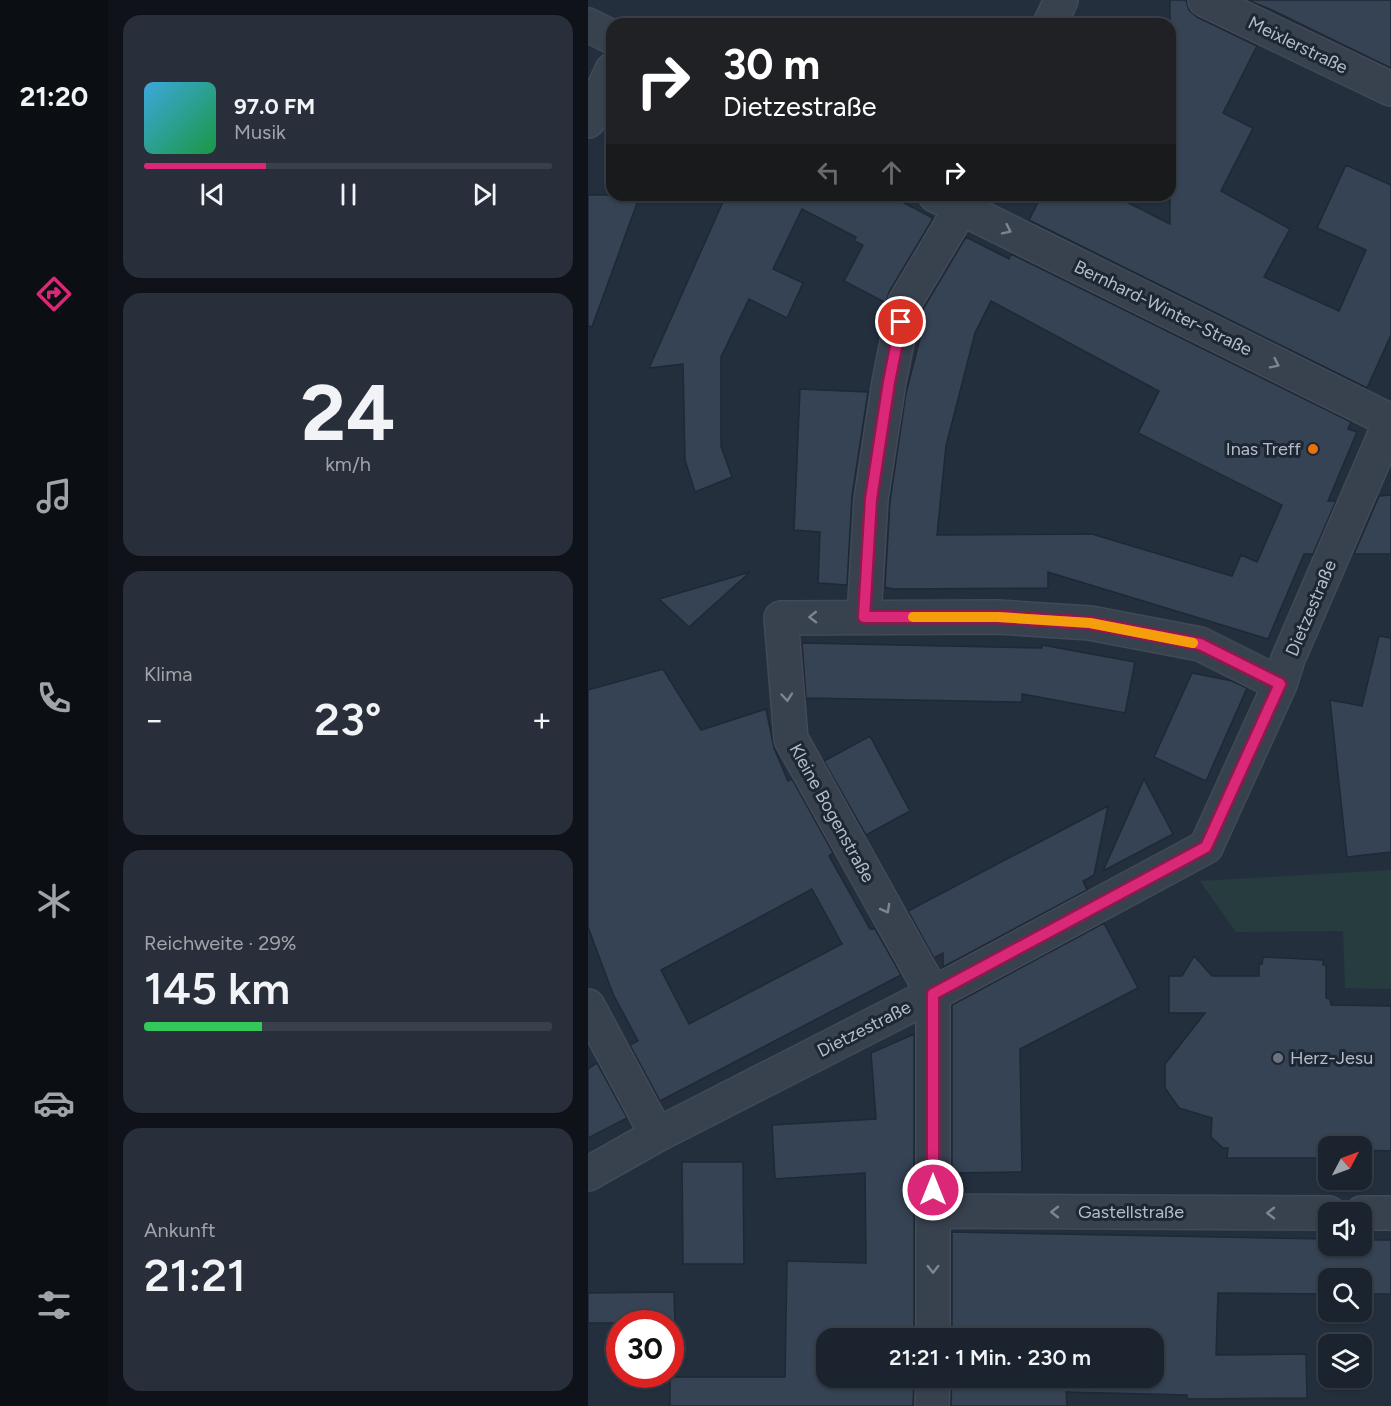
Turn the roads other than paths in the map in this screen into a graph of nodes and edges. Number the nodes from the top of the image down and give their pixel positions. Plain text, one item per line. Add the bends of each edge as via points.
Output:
1 (1061, 0) edge
2 (1205, 0) edge
3 (1053, 18) edge
4 (588, 25) edge
5 (606, 34) edge
6 (606, 83) edge
7 (1391, 89) edge
8 (588, 121) edge
9 (955, 201) edge
10 (960, 201) edge
11 (1391, 421) edge
12 (864, 617) junction
13 (1280, 684) junction
14 (933, 994) junction
15 (588, 1006) edge
16 (657, 1135) junction
17 (588, 1174) edge
18 (933, 1211) junction
19 (1318, 1213) edge
20 (1372, 1213) edge
21 (1391, 1214) edge
22 (933, 1328) edge
23 (933, 1388) edge
24 (933, 1406) edge

1 - 3 street
2 - 7 street, Meixlerstraße
4 - 5 street
6 - 8 street
9 - 12 street via 905,302 871,499
10 -> 11 street, Bernhard-Winter-Straße
11 - 13 street, Dietzestraße
12 - 13 street via 998,617 1090,623 1200,644
12 -> 14 street, Kleine Bogenstraße via 781,618 791,739
13 - 14 street, Dietzestraße via 1206,847
14 - 16 street, Dietzestraße
14 - 18 street
15 - 16 street
16 - 17 street, Dietzestraße
19 -> 18 street, Gastellstraße
18 -> 22 street
20 - 21 street
23 - 24 street

